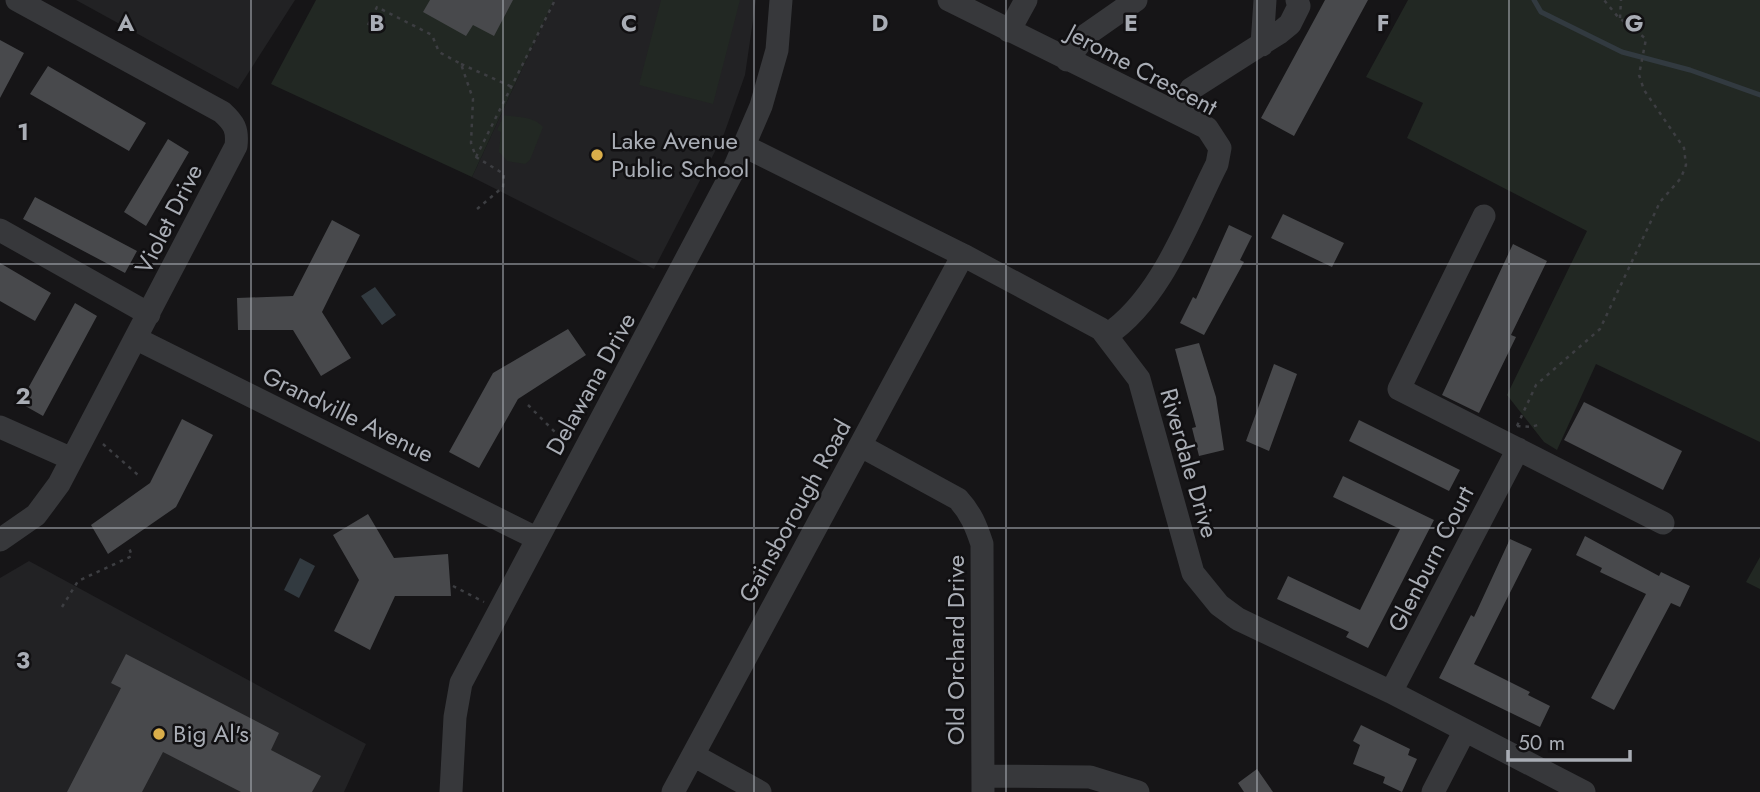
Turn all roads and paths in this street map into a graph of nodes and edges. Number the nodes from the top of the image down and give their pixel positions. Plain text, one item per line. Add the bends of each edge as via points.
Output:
1 (17, 0) edge
2 (555, 0) edge
3 (781, 0) edge
4 (948, 0) edge
5 (1026, 0) edge
6 (1136, 0) edge
7 (1265, 0) edge
8 (1297, 0) edge
9 (1604, 0) edge
10 (1621, 0) edge
11 (1620, 18) junction
12 (368, 25) dead end
13 (1009, 31) junction
14 (1262, 45) junction
15 (1068, 60) junction
16 (461, 64) junction
17 (512, 87) junction
18 (1178, 113) junction
19 (744, 146) junction
20 (476, 158) junction
21 (477, 209) dead end
22 (1484, 216) dead end
23 (0, 230) edge
24 (963, 255) junction
25 (149, 314) junction
26 (1107, 335) junction
27 (137, 339) junction
28 (528, 405) dead end
29 (1541, 424) dead end
30 (1517, 426) junction
31 (0, 427) edge
32 (88, 430) junction
33 (861, 446) junction
34 (1518, 449) junction
35 (581, 457) junction
36 (72, 459) junction
37 (138, 475) dead end
38 (1663, 523) dead end
39 (536, 538) junction
40 (0, 540) edge
41 (128, 545) dead end
42 (453, 586) dead end
43 (62, 607) dead end
44 (499, 610) junction
45 (1391, 692) junction
46 (1464, 733) junction
47 (692, 755) junction
48 (983, 784) edge
49 (451, 792) edge
50 (673, 792) edge
51 (760, 792) edge
52 (1138, 792) edge
53 (1433, 792) edge
54 (1584, 792) edge

1 - 25 street, Violet Drive via 222,112 234,124 236,146
2 - 17 path
3 - 19 street, Delawana Drive via 777,50
4 - 13 street, Jerome Crescent
5 - 13 street
6 - 15 street via 1086,35
7 - 14 street
8 - 14 street via 1299,6 1290,24
9 - 11 path
10 - 11 path
11 - 30 path via 1642,33 1646,42 1639,68 1644,90 1684,148 1686,165 1660,202 1600,328 1536,385
12 - 16 path via 377,7 432,35 439,52
13 - 15 street, Jerome Crescent
14 - 18 street via 1191,89
15 - 18 street, Jerome Crescent
16 - 17 path
16 - 20 path via 473,99 471,144
17 - 20 path
18 - 26 street, Jerome Crescent via 1207,128 1220,148 1217,164 1158,280
19 - 24 street, Riverdale Drive
19 - 35 street, Delawana Drive
20 - 21 path via 504,174 503,187
22 - 34 street via 1399,389
23 - 25 street
24 - 26 street, Riverdale Drive
24 - 33 street, Gainsborough Road
25 - 27 street, Violet Drive
26 - 45 street, Riverdale Drive via 1139,379 1184,545 1201,584 1219,605 1245,623
27 - 32 street, Violet Drive
27 - 39 street, Grandville Avenue
28 - 35 path
29 - 30 path
30 - 34 path via 1510,438
31 - 36 street
32 - 36 street, Violet Drive
32 - 37 path
33 - 47 street, Gainsborough Road
33 - 48 street, Old Orchard Drive via 958,499 977,529 982,544
34 - 38 street
34 - 45 street, Glenburn Court
35 - 39 street, Delawana Drive
36 - 40 street, Violet Drive via 41,509
39 - 44 street, Delawana Drive
41 - 43 path via 132,556 78,581
42 - 44 path
44 - 49 street, Delawana Drive via 461,683
45 - 46 street, Riverdale Drive
46 - 53 street
46 - 54 street, Riverdale Drive
47 - 50 street, Gainsborough Road
47 - 51 street
48 - 52 street via 1090,777

